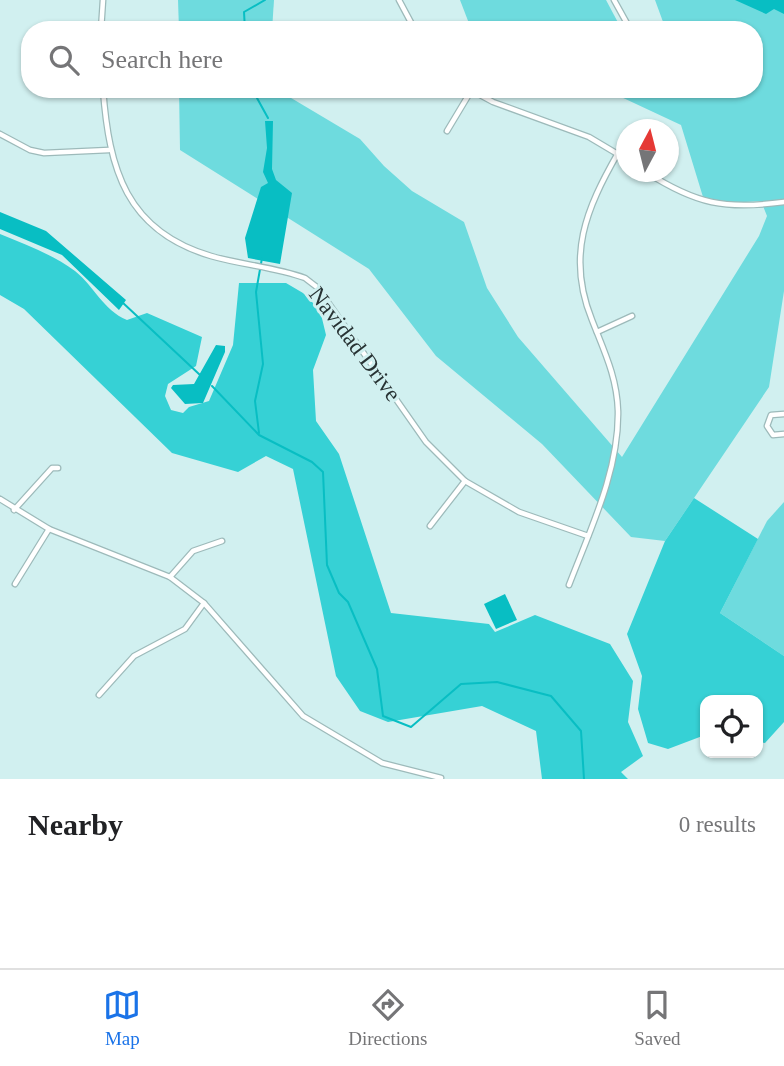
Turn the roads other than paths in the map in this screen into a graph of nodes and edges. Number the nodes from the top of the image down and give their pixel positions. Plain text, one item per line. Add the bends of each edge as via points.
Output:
1 (103, 0) edge
2 (399, 0) edge
3 (614, 0) edge
4 (102, 21) edge
5 (410, 21) edge
6 (626, 21) edge
7 (104, 98) edge
8 (466, 98) edge
9 (487, 98) edge
10 (447, 131) dead end
11 (0, 134) edge
12 (109, 150) junction
13 (616, 152) edge
14 (616, 157) edge
15 (662, 182) edge
16 (784, 202) edge
17 (632, 316) dead end
18 (597, 332) junction
19 (784, 414) edge
20 (784, 435) edge
21 (58, 468) dead end
22 (465, 481) junction
23 (0, 499) edge
24 (14, 510) junction
25 (430, 526) dead end
26 (49, 529) junction
27 (588, 536) junction
28 (222, 541) dead end
29 (170, 577) junction
30 (15, 584) dead end
31 (569, 585) dead end
32 (204, 603) junction
33 (99, 695) dead end
34 (441, 778) edge

1 - 4 street
2 - 5 street
3 - 6 street
7 - 12 street, Navidad Drive
8 - 10 street
9 - 13 street via 590,137
11 - 12 street via 44,153
12 - 22 street, Navidad Drive via 124,187 152,224 179,244 293,274 318,288 426,442
14 - 18 street via 590,205 580,247 583,293
15 - 16 street via 718,205
17 - 18 street
18 - 27 street via 613,373 618,413 601,501
19 - 20 street via 774,413 766,422 770,432
21 - 24 street via 52,468
22 - 25 street
22 - 27 street, Navidad Drive via 519,512
23 - 24 street
24 - 26 street
26 - 29 street
26 - 30 street
27 - 31 street
28 - 29 street via 193,551
29 - 32 street
32 - 33 street via 185,629 134,656
32 - 34 street via 303,716 382,763

